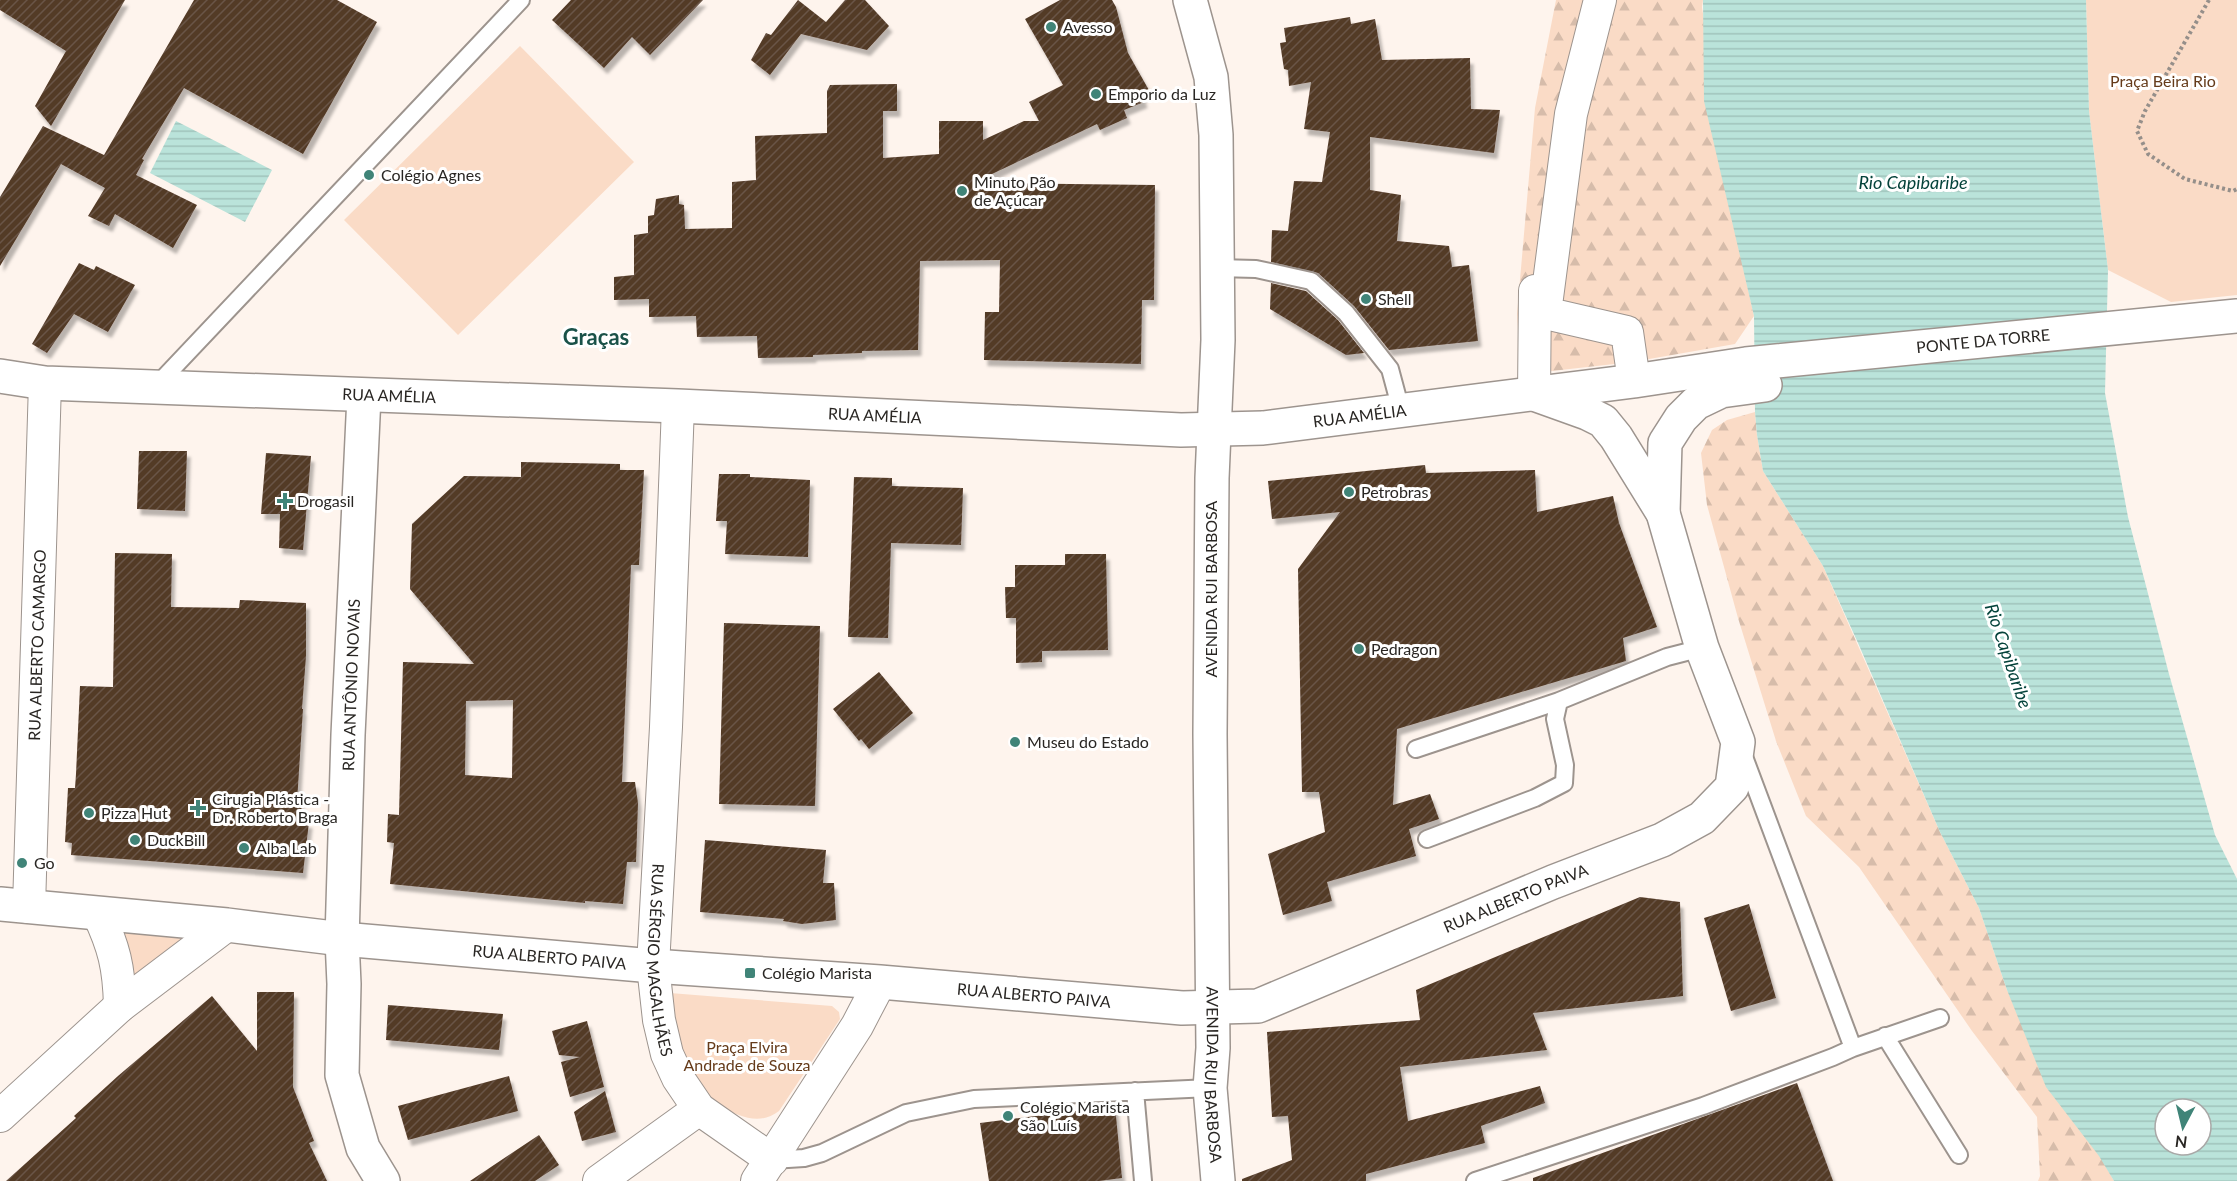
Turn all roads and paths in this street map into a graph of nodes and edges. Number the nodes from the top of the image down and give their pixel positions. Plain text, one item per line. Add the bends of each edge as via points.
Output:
1 (520, 0) edge
2 (1190, 0) edge
3 (1579, 0) edge
4 (1600, 0) edge
5 (2209, 0) edge
6 (2237, 189) edge
7 (1217, 268) junction
8 (2230, 332) edge
9 (0, 376) edge
10 (1747, 376) junction
11 (1634, 381) junction
12 (45, 383) junction
13 (154, 387) junction
14 (1534, 394) junction
15 (364, 396) junction
16 (678, 406) junction
17 (1401, 410) junction
18 (1214, 429) junction
19 (1663, 513) junction
20 (1702, 648) junction
21 (1559, 701) junction
22 (1738, 742) junction
23 (1416, 749) dead end
24 (1427, 839) dead end
25 (15, 906) edge
26 (98, 913) junction
27 (226, 926) junction
28 (342, 939) junction
29 (653, 966) junction
30 (880, 982) junction
31 (120, 1005) junction
32 (1213, 1008) junction
33 (1940, 1018) dead end
34 (1885, 1036) junction
35 (1852, 1048) junction
36 (1210, 1088) junction
37 (1135, 1091) junction
38 (699, 1109) junction
39 (0, 1116) edge
40 (1959, 1155) dead end
41 (764, 1170) edge
42 (383, 1181) edge
43 (599, 1181) edge
44 (1143, 1181) edge
45 (1218, 1181) edge
46 (1475, 1181) edge

1 - 13 lane
2 - 7 main road, AVENIDA RUI BARBOSA via 1211,76 1216,135
3 - 14 street via 1541,206 1534,305
4 - 11 street via 1571,114 1545,313 1627,332
5 - 6 path via 2137,131 2148,154 2185,179
7 - 17 lane via 1256,269 1311,281 1346,313 1390,369
7 - 18 main road, AVENIDA RUI BARBOSA
8 - 10 main road, PONTE DA TORRE
9 - 12 main road, RUA AMÉLIA
10 - 11 main road, RUA AMÉLIA
10 - 19 main road, RUA ALBERTO PAIVA via 1696,403 1665,443
11 - 14 main road, RUA AMÉLIA
12 - 13 main road, RUA AMÉLIA
12 - 25 street, RUA ALBERTO CAMARGO
13 - 15 main road, RUA AMÉLIA
14 - 17 main road, RUA AMÉLIA
14 - 19 main road, RUA ALBERTO PAIVA via 1603,421
15 - 16 main road, RUA AMÉLIA
15 - 28 main road, RUA ANTÔNIO NOVAIS
16 - 18 main road, RUA AMÉLIA
16 - 29 street, RUA SÉRGIO MAGALHÃES
17 - 18 main road, RUA AMÉLIA via 1263,428
18 - 32 main road, AVENIDA RUI BARBOSA via 1210,723
19 - 20 main road, RUA ALBERTO PAIVA
20 - 21 lane via 1667,657
20 - 22 main road, RUA ALBERTO PAIVA
21 - 23 lane
21 - 24 lane via 1555,719 1565,765 1564,783
22 - 32 main road, RUA ALBERTO PAIVA via 1732,787 1702,818 1662,840 1258,1006
22 - 35 lane
25 - 26 main road, RUA ALBERTO PAIVA
26 - 27 main road, RUA ALBERTO PAIVA
26 - 31 street via 112,942
27 - 28 main road, RUA ALBERTO PAIVA
27 - 31 street
28 - 29 main road, RUA ALBERTO PAIVA
28 - 42 main road, RUA ANTÔNIO NOVAIS via 342,1075 363,1148
29 - 30 main road, RUA ALBERTO PAIVA
29 - 38 street, RUA SÉRGIO MAGALHÃES via 667,1054
30 - 32 main road, RUA ALBERTO PAIVA
30 - 41 street via 857,1026
31 - 39 street
32 - 36 main road, AVENIDA RUI BARBOSA
33 - 34 lane
34 - 35 lane
34 - 40 lane
35 - 46 lane via 1703,1106
36 - 37 lane
36 - 45 main road, AVENIDA RUI BARBOSA
37 - 41 lane via 952,1102 906,1113 822,1153
37 - 44 lane
38 - 41 street, RUA SÉRGIO MAGALHÃES
38 - 43 street

